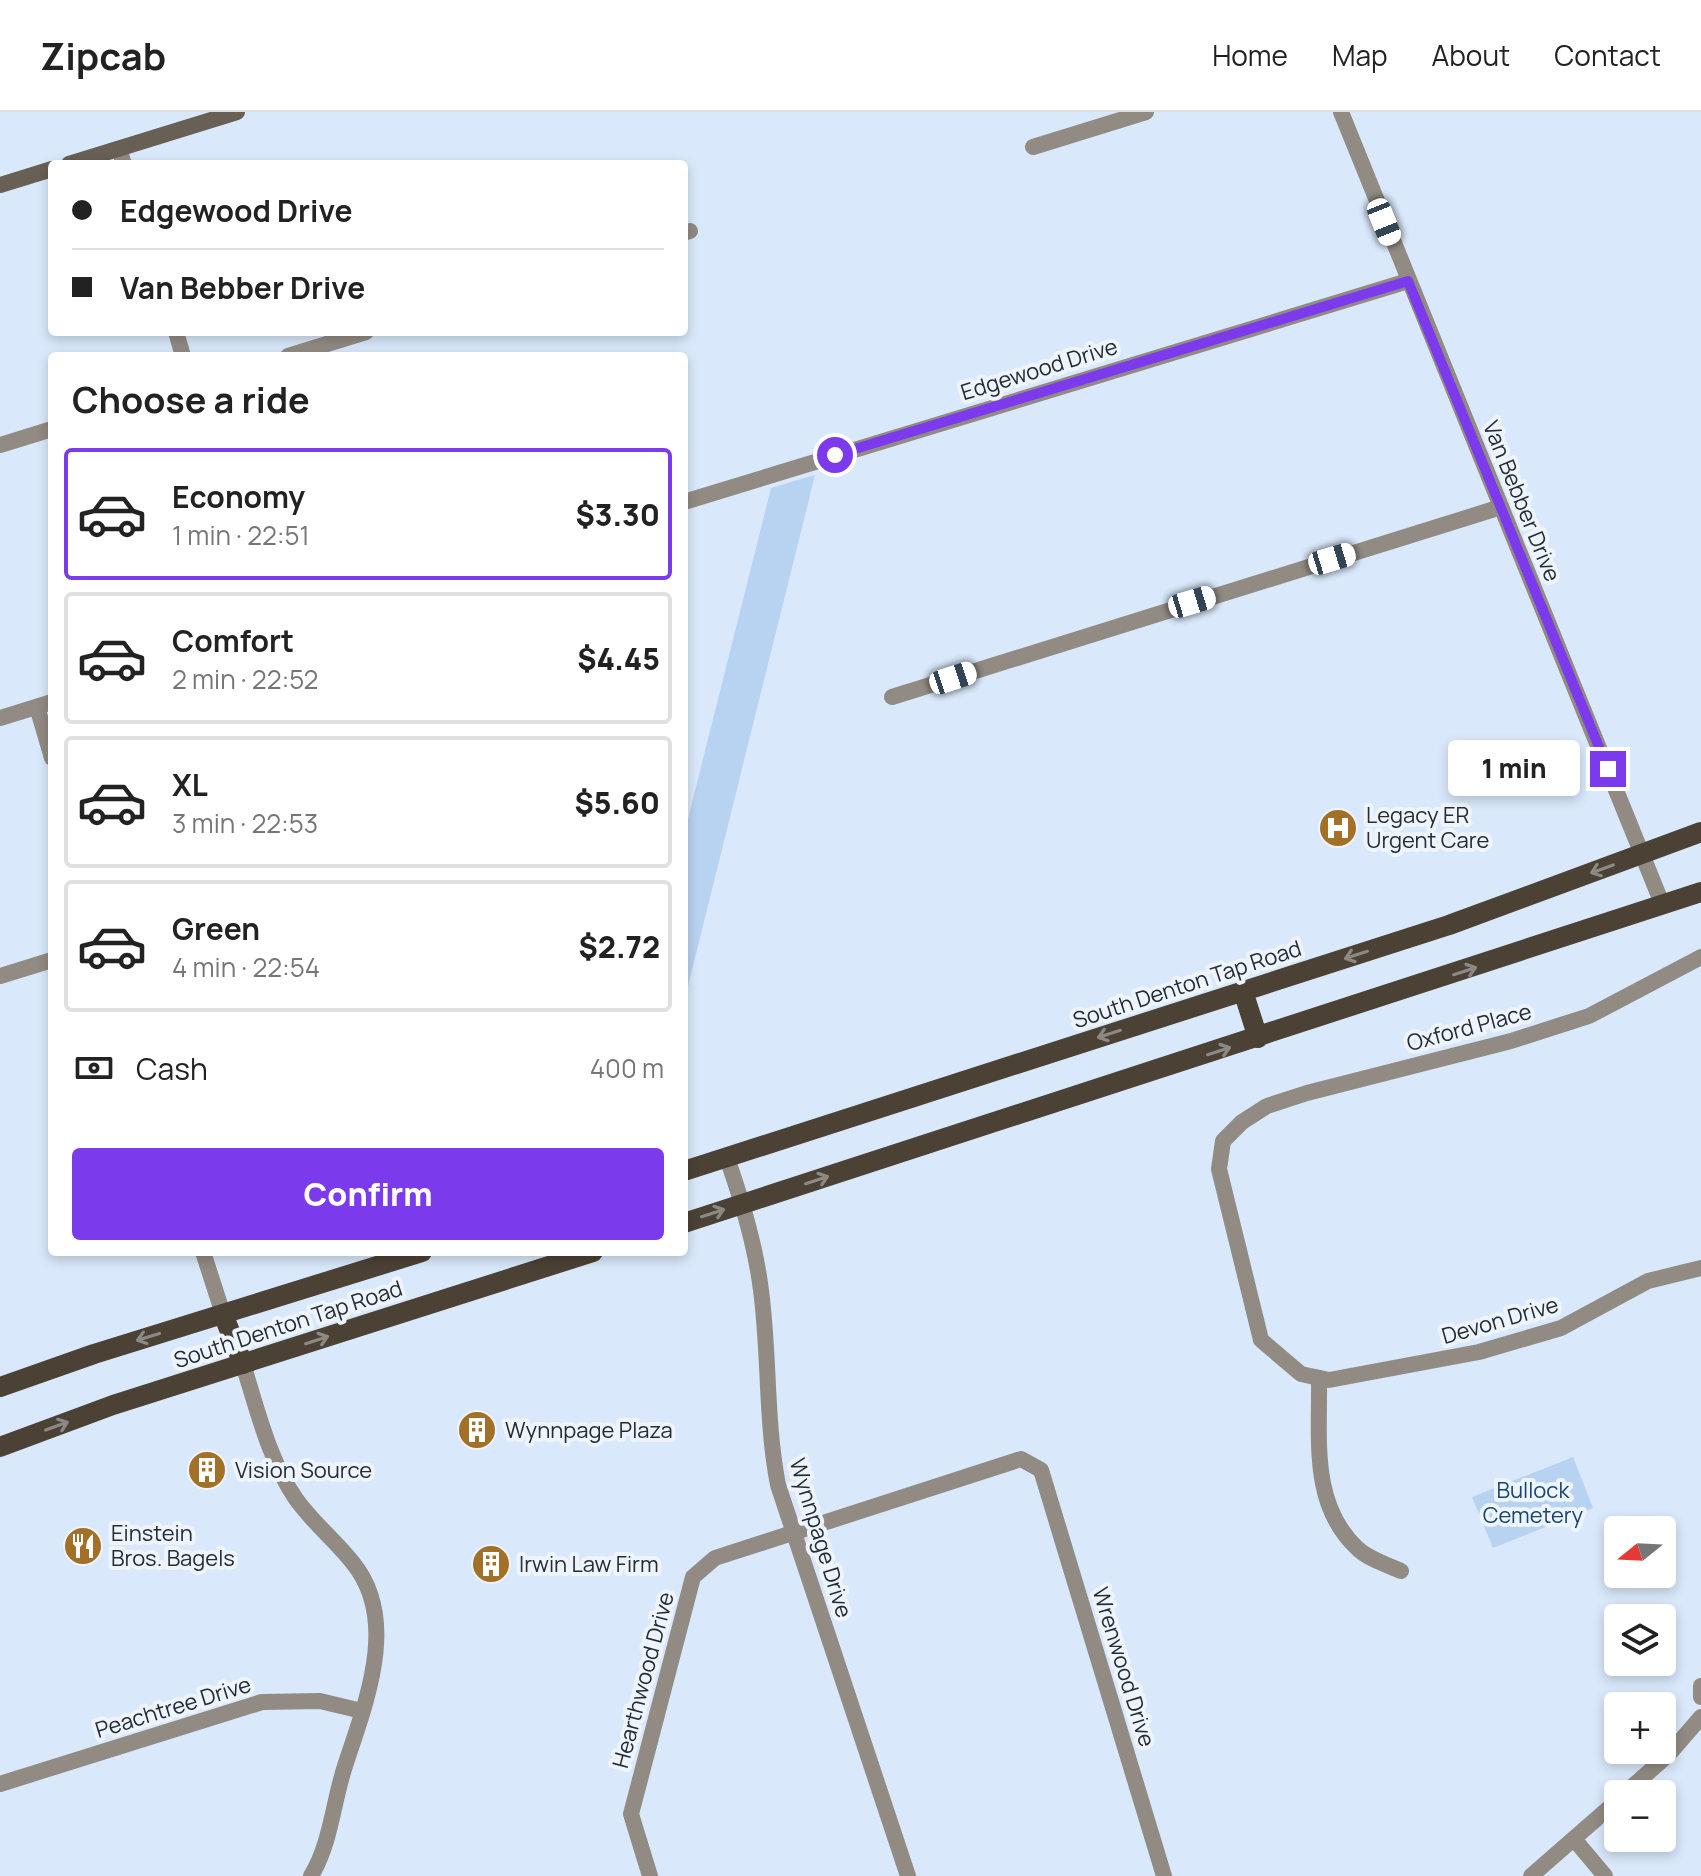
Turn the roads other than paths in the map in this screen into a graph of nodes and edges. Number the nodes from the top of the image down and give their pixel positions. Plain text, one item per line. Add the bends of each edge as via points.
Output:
1 (237, 112) edge
2 (1146, 112) edge
3 (1341, 112) edge
4 (1033, 147) dead end
5 (121, 156) edge
6 (95, 160) edge
7 (48, 170) edge
8 (0, 185) edge
9 (1408, 281) junction
10 (353, 336) edge
11 (301, 352) edge
12 (48, 430) edge
13 (0, 445) edge
14 (688, 501) edge
15 (1501, 507) junction
16 (892, 697) dead end
17 (44, 704) edge
18 (0, 718) edge
19 (48, 731) edge
20 (1701, 832) edge
21 (1644, 854) junction
22 (1701, 892) edge
23 (1663, 906) junction
24 (1701, 957) edge
25 (48, 961) edge
26 (0, 976) edge
27 (1243, 991) junction
28 (1258, 1038) junction
29 (727, 1158) junction
30 (688, 1170) edge
31 (743, 1204) junction
32 (688, 1222) edge
33 (204, 1256) edge
34 (409, 1256) edge
35 (580, 1256) edge
36 (1701, 1268) edge
37 (223, 1314) junction
38 (243, 1364) junction
39 (1301, 1374) joint
40 (1319, 1378) junction
41 (0, 1387) edge
42 (0, 1447) edge
43 (1041, 1470) joint
44 (792, 1532) junction
45 (1401, 1571) dead end
46 (1701, 1686) edge
47 (1701, 1697) edge
48 (362, 1711) junction
49 (1701, 1717) edge
50 (1640, 1780) edge
51 (0, 1784) edge
52 (1604, 1812) edge
53 (1574, 1839) junction
54 (311, 1876) edge
55 (650, 1876) edge
56 (908, 1876) edge
57 (1164, 1876) edge
58 (1531, 1876) edge
59 (1605, 1876) edge

1 - 5 street
2 - 4 street
3 - 9 street, Van Bebber Drive
5 - 6 street
7 - 8 street
9 - 14 street, Edgewood Drive
9 - 15 street, Van Bebber Drive
10 - 11 street
12 - 13 street
15 - 16 street
15 - 21 street, Van Bebber Drive
17 - 18 street
17 - 19 street
20 - 21 main road, South Denton Tap Road
21 - 23 street, Van Bebber Drive
21 -> 27 main road, South Denton Tap Road via 1449,925
22 - 23 main road
28 -> 23 main road
24 - 39 street, Oxford Place via 1589,1016 1267,1106 1223,1141 1219,1169 1261,1340
25 - 26 street
27 - 28 main road
27 -> 29 main road, South Denton Tap Road
31 -> 28 main road
29 - 30 main road, South Denton Tap Road
29 - 31 street, Wynnpage Drive
32 -> 31 main road
31 - 44 street, Wynnpage Drive via 760,1283 769,1437
33 - 37 street
34 - 37 main road, South Denton Tap Road
38 -> 35 main road, South Denton Tap Road
36 - 40 street, Devon Drive via 1648,1281 1561,1328 1479,1352
37 - 38 main road
37 -> 41 main road, South Denton Tap Road
42 -> 38 main road, South Denton Tap Road
38 - 48 street via 273,1456 295,1497 366,1583 376,1637
39 - 40 street, Devon Drive
40 - 45 street via 1320,1464 1330,1517 1359,1551
43 - 44 street, Hearthwood Drive via 1021,1459
43 - 57 street, Wrenwood Drive
44 - 55 street, Hearthwood Drive via 715,1558 693,1577 631,1814
44 - 56 street, Wynnpage Drive
46 - 47 street
48 - 51 street, Peachtree Drive via 320,1701 262,1702
48 - 54 street
49 - 50 street
52 - 53 street
53 - 58 street
53 - 59 street

